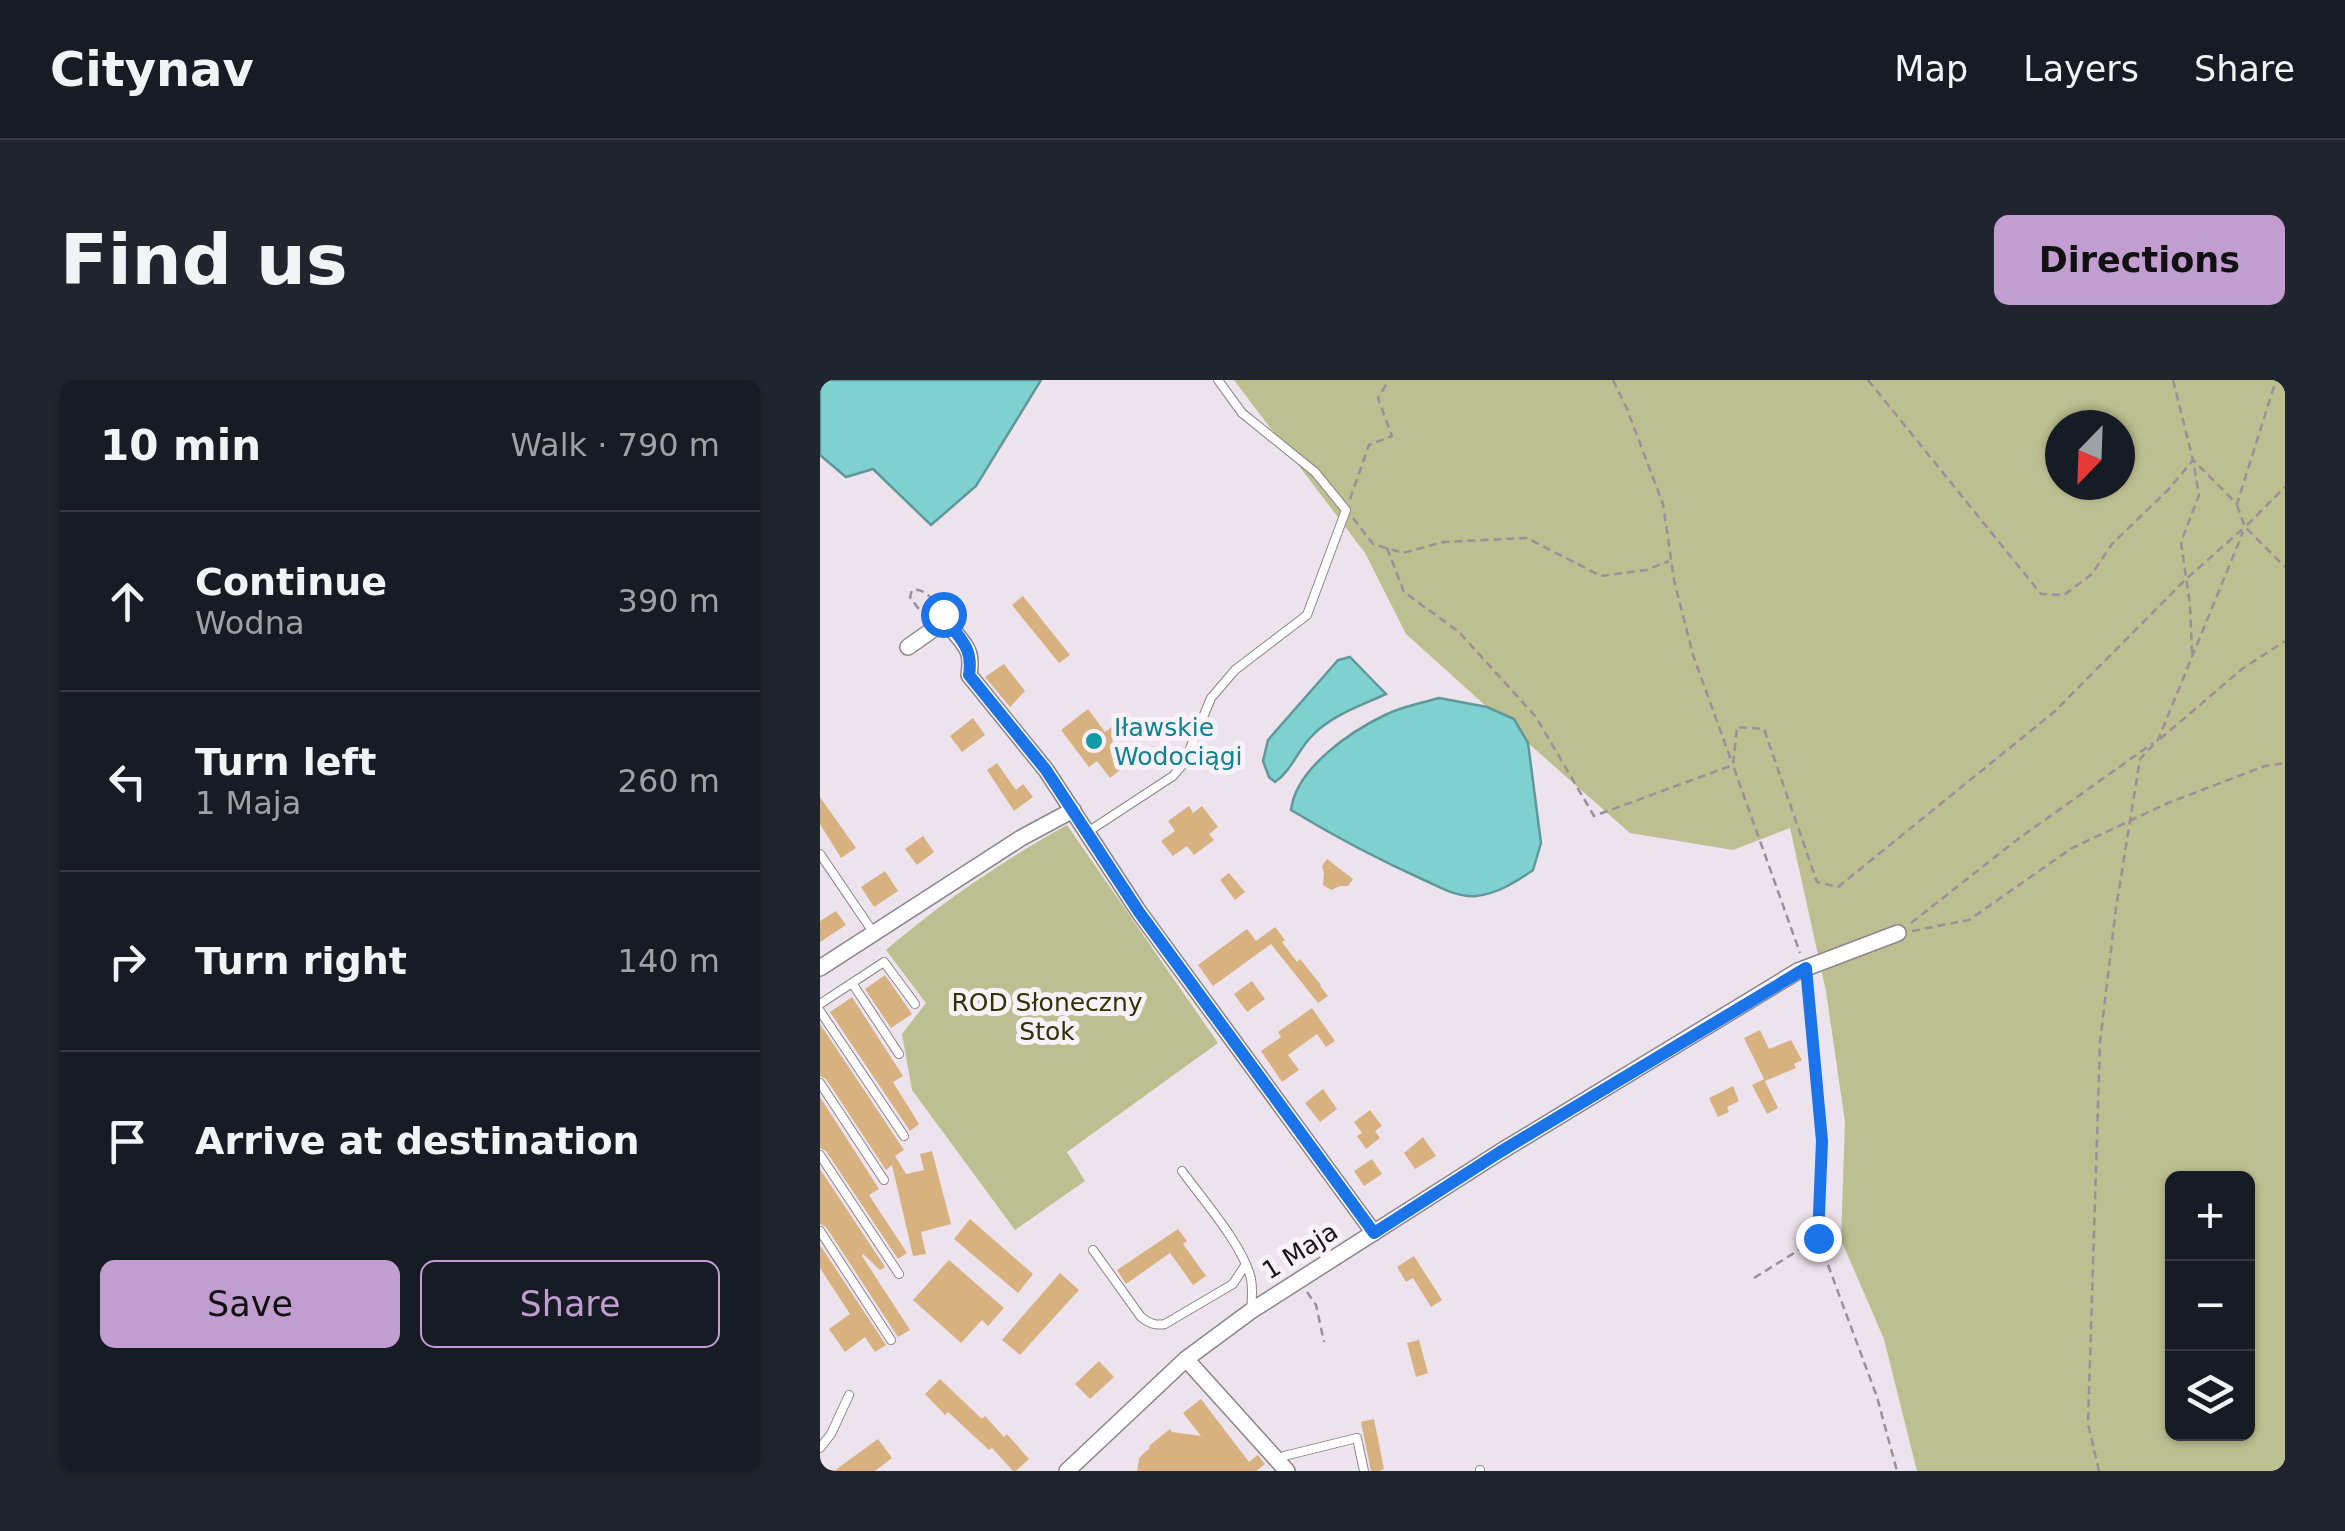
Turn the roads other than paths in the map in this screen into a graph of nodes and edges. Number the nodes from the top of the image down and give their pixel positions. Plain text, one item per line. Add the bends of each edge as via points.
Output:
1 (1218, 380) edge
2 (908, 647) dead end
3 (1072, 810) junction
4 (1086, 833) junction
5 (820, 854) edge
6 (874, 932) junction
7 (1898, 933) road end
8 (820, 968) edge
9 (852, 983) junction
10 (915, 1004) dead end
11 (820, 1007) edge
12 (899, 1054) dead end
13 (820, 1083) edge
14 (904, 1136) dead end
15 (820, 1156) edge
16 (1182, 1171) dead end
17 (884, 1180) dead end
18 (820, 1231) edge
19 (1374, 1233) junction
20 (1093, 1250) dead end
21 (1246, 1264) junction
22 (899, 1274) dead end
23 (1251, 1311) junction
24 (891, 1340) dead end
25 (1186, 1359) junction
26 (849, 1395) dead end
27 (820, 1448) edge
28 (1283, 1466) edge
29 (1068, 1471) edge
30 (1362, 1471) edge

1 - 4 lane via 1242,413 1315,472 1346,510 1307,615 1235,670 1211,698 1173,776
2 - 3 street via 935,628 950,628 972,660 969,675
3 - 4 street
3 - 6 street
4 - 19 street
5 - 6 lane
6 - 8 street
7 - 19 street, 1 Maja via 1806,968
9 - 10 lane via 884,962
9 - 11 lane
9 - 12 lane
11 - 14 lane
13 - 17 lane
15 - 22 lane
16 - 21 lane
18 - 24 lane
19 - 23 street, 1 Maja
20 - 21 lane via 1141,1317 1157,1325 1233,1284
21 - 23 lane
23 - 25 street, 1 Maja
25 - 28 street
25 - 29 street, 1 Maja
26 - 27 lane
28 - 30 lane via 1284,1456 1357,1438

